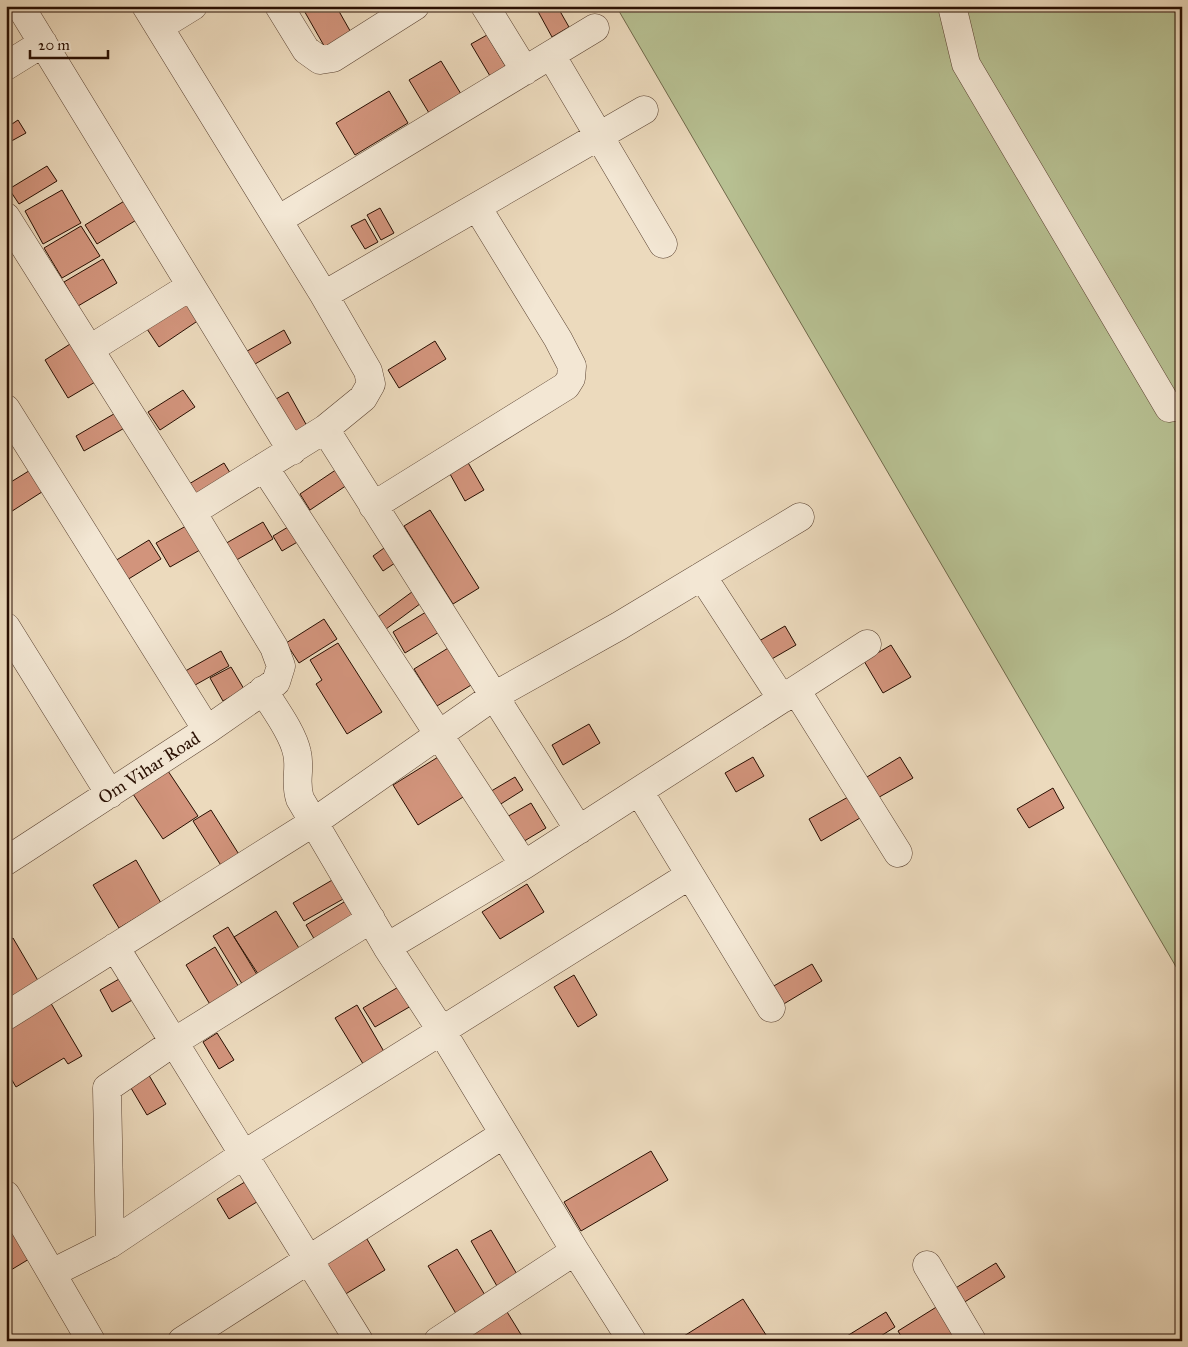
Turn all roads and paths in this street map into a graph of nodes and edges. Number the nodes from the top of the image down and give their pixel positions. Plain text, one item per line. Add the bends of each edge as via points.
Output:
1 (20, 6) edge
2 (193, 6) edge
3 (279, 6) edge
4 (415, 6) edge
5 (485, 6) edge
6 (952, 6) edge
7 (153, 17) edge
8 (595, 28) dead end
9 (43, 43) junction
10 (551, 55) junction
11 (6, 66) edge
12 (525, 71) junction
13 (644, 110) dead end
14 (598, 136) junction
15 (477, 207) junction
16 (6, 217) edge
17 (278, 220) junction
18 (663, 244) dead end
19 (191, 286) junction
20 (324, 295) junction
21 (90, 349) junction
22 (1182, 406) edge
23 (6, 408) edge
24 (325, 430) junction
25 (292, 451) junction
26 (264, 467) junction
27 (373, 506) junction
28 (192, 512) junction
29 (800, 517) dead end
30 (702, 576) junction
31 (6, 627) edge
32 (867, 644) dead end
33 (263, 690) junction
34 (789, 695) junction
35 (494, 696) junction
36 (207, 730) junction
37 (439, 734) junction
38 (639, 791) junction
39 (110, 794) junction
40 (314, 822) junction
41 (579, 830) junction
42 (898, 853) dead end
43 (6, 861) edge
44 (524, 865) junction
45 (690, 874) junction
46 (371, 919) junction
47 (115, 947) junction
48 (387, 947) junction
49 (771, 1008) dead end
50 (6, 1016) edge
51 (441, 1030) junction
52 (174, 1042) junction
53 (504, 1134) junction
54 (243, 1155) junction
55 (6, 1194) edge
56 (110, 1244) junction
57 (575, 1251) junction
58 (308, 1258) junction
59 (926, 1265) dead end
60 (52, 1273) junction
61 (91, 1341) edge
62 (182, 1341) edge
63 (359, 1341) edge
64 (438, 1341) edge
65 (632, 1341) edge
66 (972, 1341) edge

1 - 9 street
2 - 7 street
3 - 4 street via 306,50 320,60 333,58
5 - 12 street
6 - 22 street via 966,64 1169,408
7 - 17 street
8 - 10 street
9 - 11 street
9 - 19 street
10 - 12 street
10 - 14 street
12 - 17 street
13 - 14 street
14 - 15 street
14 - 18 street
15 - 20 street
15 - 27 street via 558,339 572,366 571,378 566,386
16 - 21 street
17 - 20 street
19 - 21 street
19 - 25 street
20 - 24 street via 368,371 371,384 364,398
21 - 28 street
23 - 36 street
24 - 25 street
24 - 27 street
25 - 26 street
26 - 28 street
26 - 37 street
27 - 35 street
28 - 33 street, Om Vihar Road via 274,647 281,666 276,682
29 - 30 street
30 - 34 street
30 - 35 street
31 - 39 street
32 - 34 street
33 - 36 street, Om Vihar Road
33 - 40 street via 292,739 297,752 297,788
34 - 38 street
34 - 42 street
35 - 37 street
35 - 41 street
36 - 39 street, Om Vihar Road
37 - 40 street
37 - 44 street
38 - 41 street
38 - 45 street
39 - 43 street, Om Vihar Road
40 - 46 street
40 - 47 street
41 - 44 street
44 - 48 street
45 - 49 street
45 - 51 street
46 - 48 street
46 - 52 street
47 - 50 street
47 - 52 street
48 - 51 street
51 - 53 street
51 - 54 street
52 - 54 street
52 - 56 street via 107,1088
53 - 57 street
53 - 58 street
54 - 56 street
54 - 58 street
55 - 60 street
56 - 60 street
57 - 64 street
57 - 65 street
58 - 62 street
58 - 63 street
59 - 66 street
60 - 61 street

